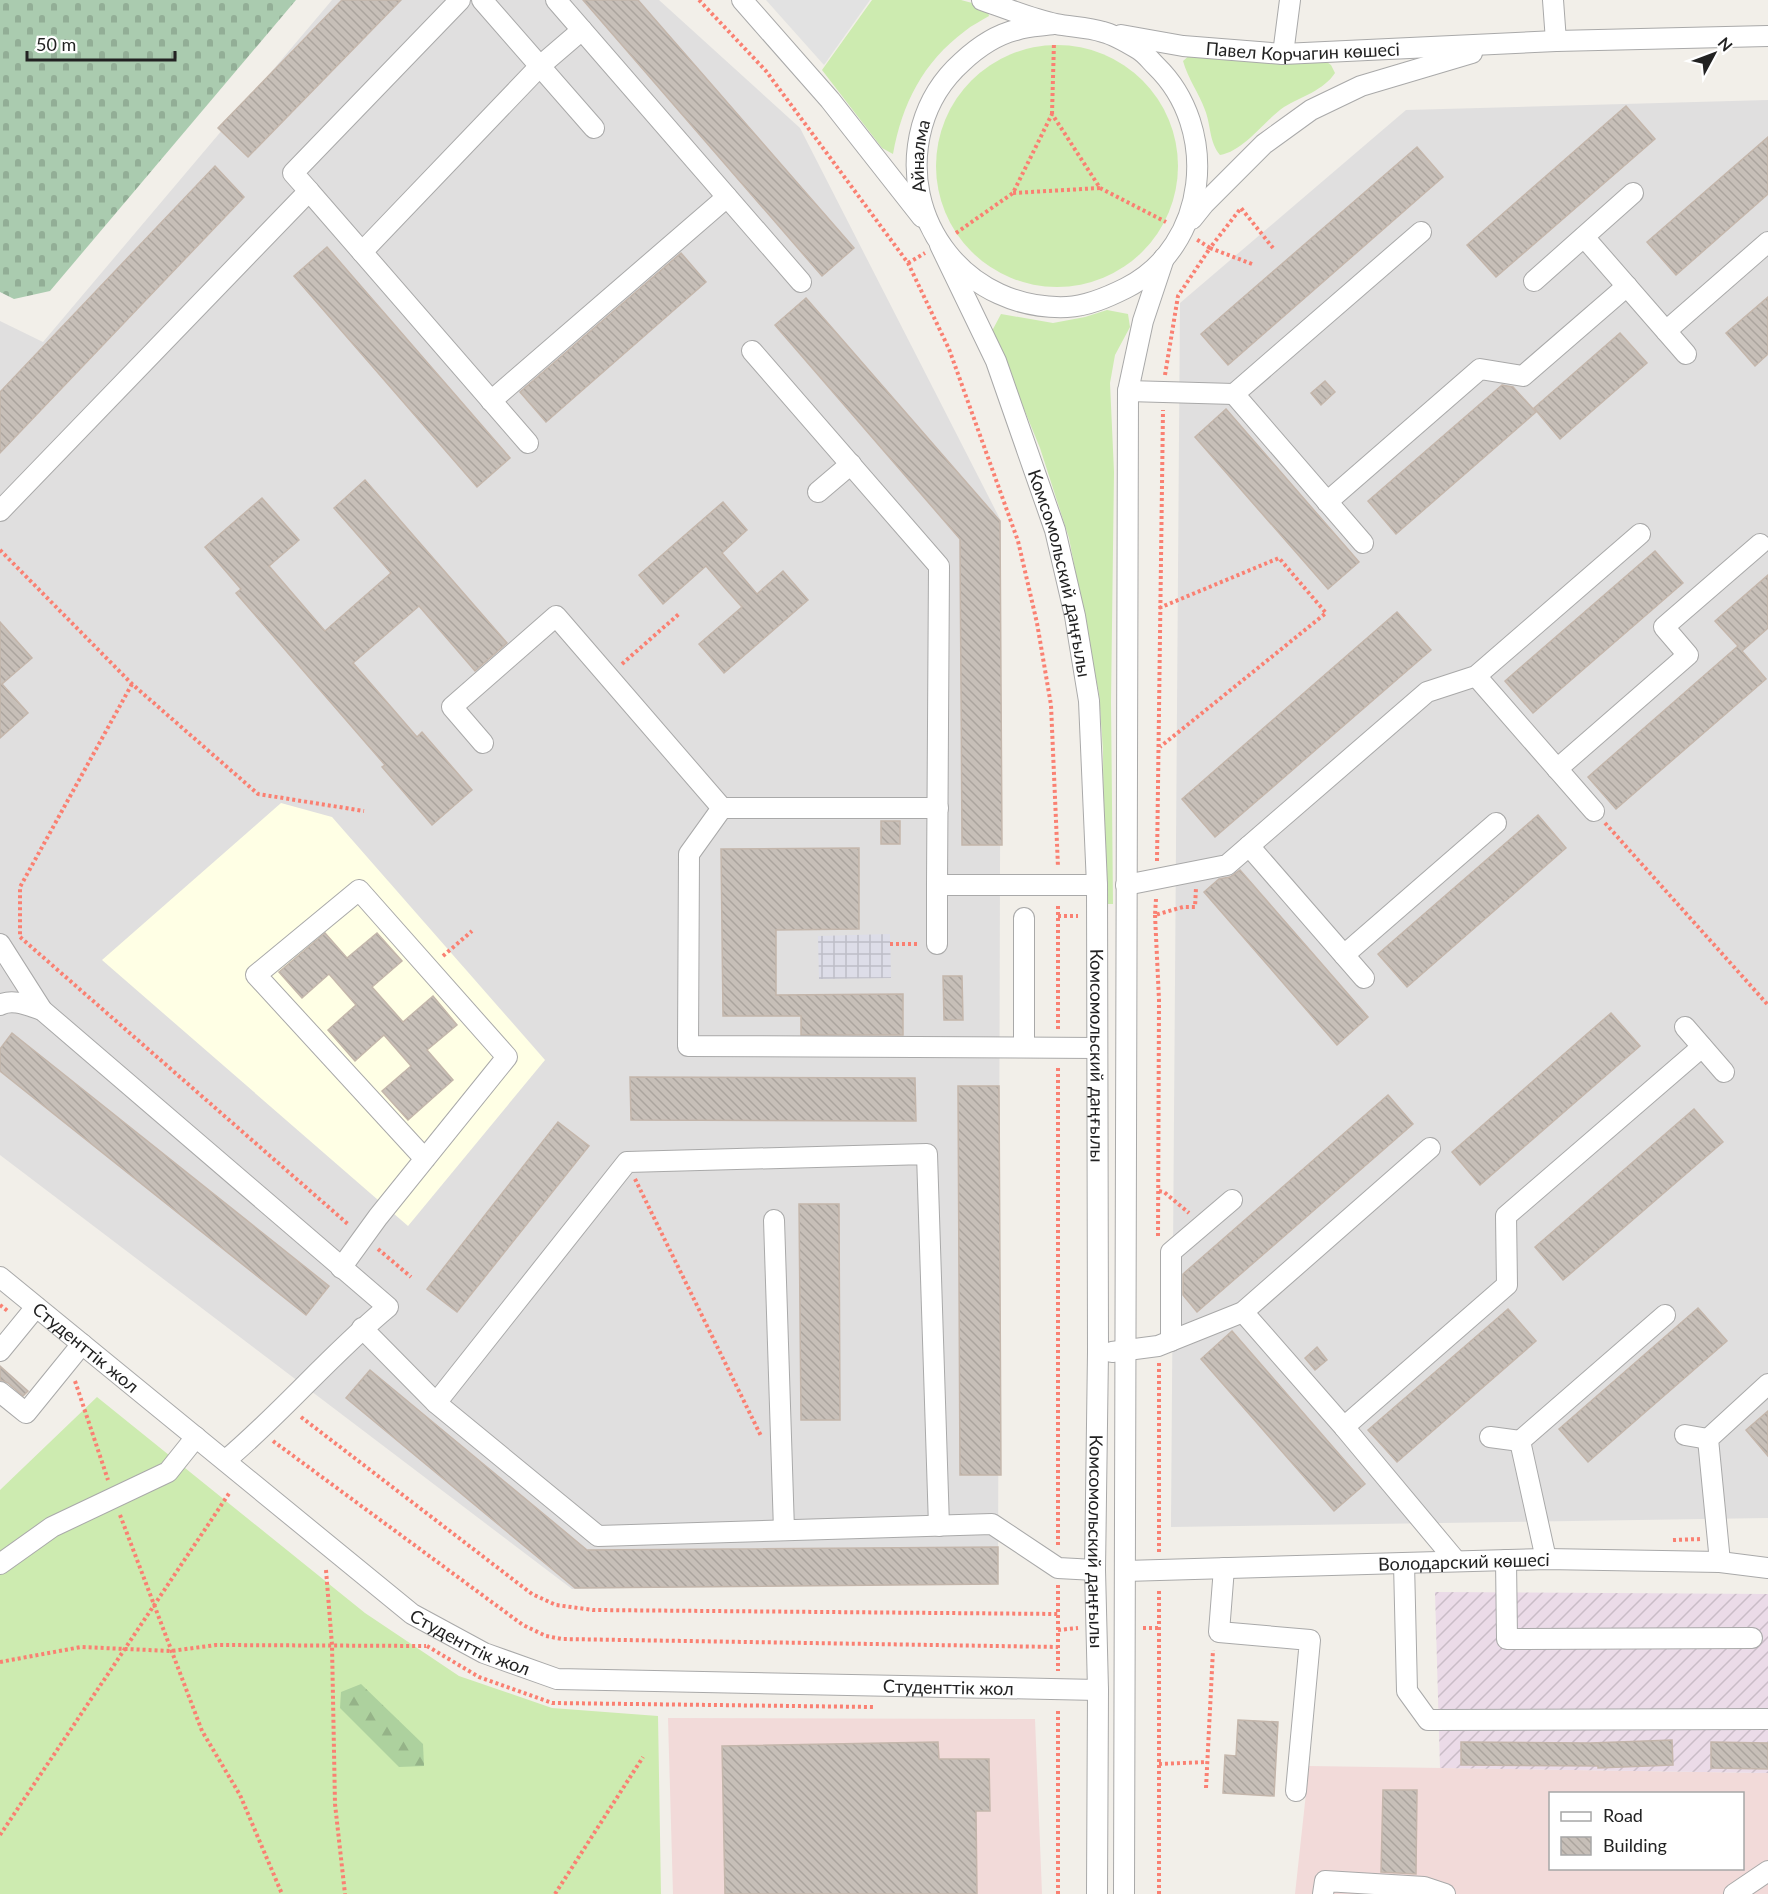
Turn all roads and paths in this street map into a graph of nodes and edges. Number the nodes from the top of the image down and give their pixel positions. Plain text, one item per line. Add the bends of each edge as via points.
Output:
1 (460, 0) edge
2 (482, 0) edge
3 (556, 0) edge
4 (699, 0) edge
5 (742, 0) edge
6 (982, 0) edge
7 (1290, 0) edge
8 (1553, 0) edge
9 (1054, 24) junction
10 (582, 30) junction
11 (1105, 32) junction
12 (1768, 36) edge
13 (1556, 41) junction
14 (1501, 45) junction
15 (1283, 54) junction
16 (540, 66) junction
17 (1052, 114) junction
18 (594, 128) dead end
19 (1100, 188) junction
20 (309, 191) junction
21 (1013, 193) junction
22 (1633, 193) dead end
23 (727, 197) junction
24 (928, 225) junction
25 (1183, 231) junction
26 (1420, 232) dead end
27 (1584, 237) junction
28 (1768, 242) edge
29 (940, 245) junction
30 (1273, 248) dead end
31 (362, 252) junction
32 (1164, 258) junction
33 (908, 262) junction
34 (1252, 264) dead end
35 (1534, 281) dead end
36 (801, 282) dead end
37 (1627, 286) junction
38 (1666, 331) junction
39 (752, 351) dead end
40 (1686, 354) dead end
41 (1128, 391) junction
42 (1233, 394) junction
43 (491, 401) junction
44 (528, 443) dead end
45 (850, 464) junction
46 (818, 492) dead end
47 (1327, 502) junction
48 (0, 511) edge
49 (1640, 534) dead end
50 (1363, 543) dead end
51 (1760, 544) dead end
52 (0, 550) edge
53 (680, 613) dead end
54 (607, 676) junction
55 (1476, 676) junction
56 (132, 684) junction
57 (483, 743) dead end
58 (1159, 747) junction
59 (1557, 769) junction
60 (722, 808) junction
61 (938, 808) junction
62 (364, 811) dead end
63 (1594, 811) joint
64 (1496, 823) dead end
65 (1249, 846) junction
66 (1184, 873) junction
67 (1156, 879) junction
68 (937, 885) junction
69 (1097, 885) junction
70 (1126, 885) junction
71 (1058, 886) junction
72 (1155, 915) junction
73 (1024, 918) dead end
74 (472, 931) dead end
75 (0, 944) edge
76 (890, 944) dead end
77 (937, 944) joint
78 (1344, 955) junction
79 (429, 969) junction
80 (1364, 978) dead end
81 (0, 1005) edge
82 (1768, 1005) edge
83 (42, 1010) junction
84 (1685, 1027) dead end
85 (1024, 1047) junction
86 (1058, 1047) junction
87 (1702, 1047) junction
88 (1097, 1048) junction
89 (1724, 1072) dead end
90 (1430, 1148) dead end
91 (425, 1159) junction
92 (627, 1162) junction
93 (1158, 1191) junction
94 (1232, 1200) dead end
95 (774, 1220) dead end
96 (1204, 1224) junction
97 (363, 1238) junction
98 (1158, 1251) dead end
99 (341, 1268) junction
100 (0, 1277) edge
101 (411, 1277) dead end
102 (0, 1305) edge
103 (36, 1307) junction
104 (1243, 1312) junction
105 (1665, 1315) dead end
106 (23, 1323) junction
107 (362, 1328) junction
108 (1164, 1343) junction
109 (82, 1344) junction
110 (0, 1351) edge
111 (1098, 1352) junction
112 (1124, 1352) junction
113 (68, 1361) junction
114 (1768, 1384) edge
115 (0, 1392) edge
116 (436, 1403) junction
117 (286, 1405) junction
118 (1344, 1426) junction
119 (260, 1431) junction
120 (1685, 1436) dead end
121 (196, 1437) junction
122 (762, 1437) dead end
123 (1490, 1437) dead end
124 (1708, 1439) junction
125 (1520, 1441) junction
126 (226, 1460) junction
127 (222, 1485) dead end
128 (230, 1492) junction
129 (114, 1498) junction
130 (238, 1499) dead end
131 (939, 1526) junction
132 (784, 1530) junction
133 (1546, 1559) junction
134 (1506, 1560) junction
135 (1456, 1561) junction
136 (1720, 1562) junction
137 (318, 1563) dead end
138 (1404, 1563) junction
139 (0, 1564) edge
140 (1058, 1568) junction
141 (1224, 1568) junction
142 (1768, 1568) edge
143 (326, 1570) junction
144 (1095, 1570) junction
145 (1159, 1570) junction
146 (1125, 1571) junction
147 (335, 1577) dead end
148 (154, 1606) junction
149 (1058, 1614) junction
150 (1220, 1632) junction
151 (1752, 1638) dead end
152 (416, 1640) dead end
153 (332, 1645) junction
154 (426, 1646) junction
155 (1058, 1647) junction
156 (124, 1650) junction
157 (171, 1651) junction
158 (0, 1662) edge
159 (1058, 1689) junction
160 (1098, 1690) junction
161 (881, 1707) dead end
162 (1768, 1719) edge
163 (643, 1757) dead end
164 (1207, 1762) junction
165 (1159, 1764) junction
166 (1206, 1788) dead end
167 (1296, 1791) dead end
168 (0, 1835) edge
169 (1768, 1871) edge
170 (1097, 1885) edge
171 (1124, 1886) edge
172 (282, 1894) edge
173 (345, 1894) edge
174 (555, 1894) edge
175 (1058, 1894) edge
176 (1159, 1894) edge
177 (1323, 1894) edge
178 (1444, 1894) edge
179 (1734, 1894) edge

1 - 20 street via 292,173
2 - 16 street
3 - 10 street
4 - 33 path via 766,71
5 - 24 street via 830,100
6 - 9 street
7 - 15 street
8 - 13 street
9 - 11 street, Айналма
9 - 17 path
9 - 24 street, Айналма via 1015,30 978,47 949,74 927,108 917,146 917,186
10 - 16 street
10 - 23 street
11 - 15 street, Павел Корчагин көшесі via 1183,46
11 - 25 street, Айналма via 1148,58 1169,79 1189,114 1198,163 1196,193
12 - 13 street, Павел Корчагин көшесі
13 - 14 street, Павел Корчагин көшесі
14 - 15 street, Павел Корчагин көшесі
14 - 25 street, Павел Корчагин көшесі via 1361,86 1311,110 1264,144 1204,204
16 - 18 street
16 - 31 street
17 - 19 path
17 - 21 path
19 - 21 path
19 - 25 path
20 - 31 street
20 - 48 street
21 - 29 path
22 - 27 street
23 - 36 street
23 - 43 street
24 - 29 street, Айналма
25 - 32 street, Айналма
26 - 42 street
27 - 35 street
27 - 37 street
28 - 38 street
29 - 32 street, Айналма via 964,273 996,293 1031,304 1068,307 1104,299 1137,283
29 - 33 path
29 - 69 street, Комсомольский даңғылы via 996,361 1055,530 1089,700
30 - 34 path via 1240,208 1210,248
31 - 43 street
32 - 41 street, Комсомольский даңғылы via 1143,321
33 - 71 path via 950,349 1018,541 1051,705
37 - 38 street
37 - 47 street via 1523,376 1480,369
38 - 40 street
39 - 45 street
41 - 42 street
41 - 70 street, Комсомольский даңғылы
42 - 47 street
43 - 44 street
45 - 46 street
45 - 61 street via 939,566
47 - 50 street
49 - 55 street
51 - 59 street via 1664,627 1688,655
52 - 56 path
53 - 54 path
54 - 57 street via 556,616 452,707
54 - 60 street
55 - 59 street
55 - 65 street via 1426,692
56 - 62 path via 258,794
56 - 97 path via 20,887 20,937
58 - 58 path via 1159,608 1279,558 1326,614
58 - 67 path
59 - 63 street
60 - 61 street
60 - 85 street via 689,854 688,1046
61 - 68 street
63 - 82 path
64 - 78 street
65 - 66 street via 1227,865
65 - 78 street
66 - 67 street
66 - 72 path via 1196,888 1195,907
67 - 70 street
67 - 72 path
68 - 71 street
68 - 77 street
69 - 71 street
69 - 88 street, Комсомольский даңғылы
70 - 112 street, Комсомольский даңғылы
71 - 86 path
72 - 93 path via 1159,1000
73 - 85 street
74 - 79 path
75 - 83 street
76 - 77 path
78 - 80 street
79 - 91 street via 507,1057
79 - 91 street via 359,890 256,975
81 - 83 street via 14,1002
83 - 99 street
84 - 87 street
85 - 86 street
86 - 88 street
86 - 140 path
87 - 89 street
87 - 118 street via 1506,1216 1507,1285
88 - 111 street, Комсомольский даңғылы
90 - 104 street
91 - 97 street
92 - 116 street
92 - 122 path
92 - 131 street via 927,1154
93 - 96 path
93 - 98 path
94 - 96 street
95 - 132 street
96 - 108 street via 1171,1252
97 - 99 street
97 - 101 path
99 - 107 street via 388,1307
100 - 103 street, Студенттік жол
102 - 106 path
103 - 106 street
103 - 109 street, Студенттік жол
104 - 108 street
104 - 118 street
105 - 125 street
106 - 110 street
107 - 116 street
107 - 117 street
108 - 112 street
108 - 145 path
109 - 113 street
109 - 121 street, Студенттік жол
111 - 112 street
111 - 144 street, Комсомольский даңғылы
112 - 146 street, Комсомольский даңғылы
113 - 115 street via 26,1413
113 - 129 path
114 - 124 street
116 - 132 street via 598,1536
117 - 119 street
117 - 149 path via 532,1594 556,1605 593,1610
118 - 135 street
119 - 126 street
119 - 155 path via 523,1625 546,1636
120 - 124 street
121 - 126 street, Студенттік жол
121 - 129 street via 168,1472
123 - 125 street
124 - 136 street
125 - 133 street
126 - 159 street, Студенттік жол via 412,1614 484,1653 557,1679
127 - 128 path
128 - 130 path
128 - 148 path
129 - 139 street via 51,1527
129 - 148 path
131 - 132 street
131 - 140 street via 992,1524
133 - 134 street, Володарский көшесі
133 - 136 street, Володарский көшесі
134 - 135 street, Володарский көшесі
134 - 151 street via 1507,1639
135 - 138 street, Володарский көшесі
136 - 142 street, Володарский көшесі
137 - 143 path
138 - 141 street, Володарский көшесі
138 - 162 street via 1407,1691 1428,1720
140 - 144 street
140 - 149 path
141 - 145 street, Володарский көшесі
141 - 150 street
143 - 147 path
143 - 153 path
144 - 160 street, Комсомольский даңғылы
145 - 146 street, Володарский көшесі
145 - 165 path
146 - 171 street, Комсомольский даңғылы
148 - 156 path
148 - 157 path
149 - 155 path
150 - 164 path via 1214,1647
150 - 167 street via 1310,1640
152 - 154 path
153 - 154 path
153 - 157 path via 216,1645
153 - 173 path via 334,1804
154 - 161 path via 479,1677 552,1703
155 - 159 path
156 - 157 path
156 - 158 path via 81,1647
156 - 168 path
157 - 172 path via 202,1731 240,1795
159 - 160 street, Студенттік жол
159 - 175 path
160 - 170 street, Комсомольский даңғылы
163 - 174 path
164 - 165 path
164 - 166 path
165 - 176 path
169 - 179 street
170 - 171 street
177 - 178 street via 1325,1881 1424,1887

